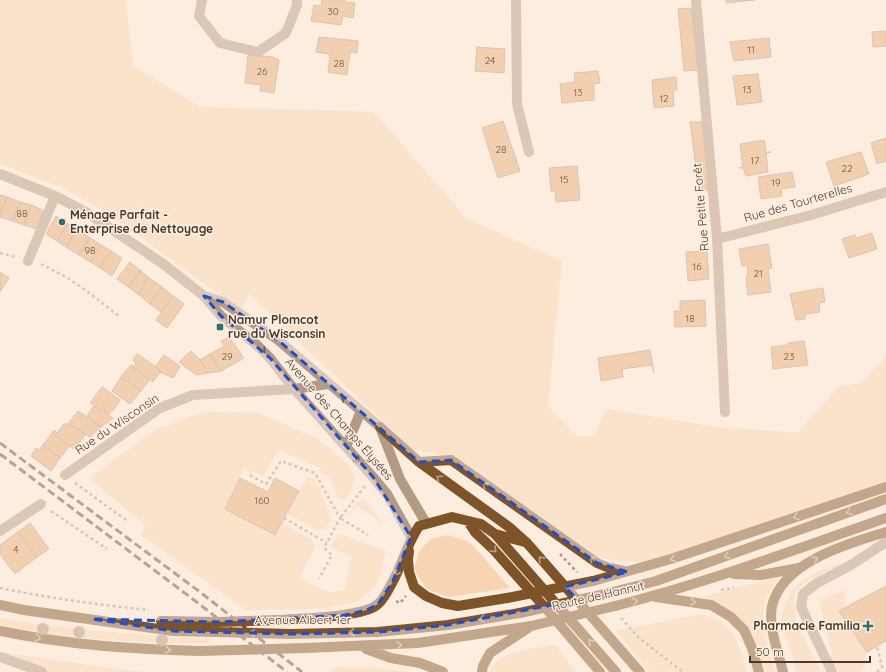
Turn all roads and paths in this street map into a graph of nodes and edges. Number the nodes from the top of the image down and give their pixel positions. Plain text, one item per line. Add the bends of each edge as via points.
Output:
1 (202, 0) edge
2 (297, 0) edge
3 (516, 0) edge
4 (696, 0) edge
5 (529, 152) dead end
6 (0, 174) edge
7 (886, 192) edge
8 (55, 196) junction
9 (717, 239) junction
10 (28, 260) joint
11 (204, 296) junction
12 (120, 317) dead end
13 (328, 384) junction
14 (294, 389) junction
15 (361, 412) junction
16 (725, 412) dead end
17 (380, 427) junction
18 (346, 448) junction
19 (419, 462) junction
20 (65, 475) joint
21 (250, 475) dead end
22 (373, 477) junction
23 (886, 487) edge
24 (886, 499) edge
25 (41, 504) joint
26 (284, 518) dead end
27 (340, 518) junction
28 (886, 518) edge
29 (126, 520) dead end
30 (468, 521) junction
31 (426, 524) junction
32 (0, 532) edge
33 (886, 532) edge
34 (495, 534) junction
35 (368, 535) dead end
36 (411, 537) junction
37 (886, 542) edge
38 (327, 543) junction
39 (527, 543) junction
40 (107, 549) dead end
41 (800, 568) junction
42 (628, 572) junction
43 (726, 574) junction
44 (319, 579) dead end
45 (0, 588) edge
46 (605, 594) joint
47 (654, 596) junction
48 (0, 605) edge
49 (149, 610) dead end
50 (92, 619) junction
51 (531, 626) junction
52 (0, 631) edge
53 (877, 646) dead end
54 (360, 647) junction
55 (0, 657) edge
56 (42, 672) edge
57 (443, 672) edge
58 (482, 672) edge
59 (600, 672) edge
60 (616, 672) edge
61 (640, 672) edge
62 (759, 672) edge
63 (783, 672) edge
64 (832, 672) edge
65 (877, 672) edge

1 - 2 street via 199,16 220,43 258,52 286,33
3 - 5 street via 517,104
4 - 9 street, Rue Petite Forêt
6 - 8 street, Avenue des Champs Élysées
7 - 9 street, Rue des Tourterelles via 811,215
8 - 10 street
8 - 11 street, Avenue des Champs Élysées via 98,220 162,263
9 - 16 street, Rue Petite Forêt
10 - 12 path via 40,263 66,277
11 - 13 street, Avenue des Champs Élysées via 223,302 278,340
11 -> 14 street, Avenue des Champs Élysées via 221,316 262,350
13 - 14 street, Rue du Wisconsin
15 -> 13 street, Avenue des Champs Élysées
14 - 18 street, Avenue des Champs Élysées
14 - 20 street, Rue du Wisconsin via 193,395 166,405
15 - 17 street, Avenue des Champs Élysées
15 - 18 street
17 - 19 main road
17 - 31 street, Avenue des Champs Élysées via 400,479
18 -> 22 street, Avenue des Champs Élysées
39 -> 19 main road via 510,526
42 -> 19 main road via 597,563 451,460
20 - 29 path
21 - 27 path via 266,484 280,461 315,473
22 - 27 path
22 - 36 street, Avenue des Champs Élysées via 387,494
23 -> 42 main road
24 -> 46 main road, Route de Hannut via 656,581
25 - 32 street
25 - 40 path
26 - 38 path
27 - 35 path
27 - 38 path
28 - 43 main road, Route de Hannut
30 - 31 main road via 452,517
30 - 34 main road via 481,524
30 -> 59 main road
31 - 36 main road via 419,526
41 -> 33 main road via 817,558
34 - 39 main road
60 -> 34 main road
36 - 42 main road, bridge via 408,560 414,587 442,603 458,606
36 -> 50 main road, bridge via 392,583 378,604 367,610 345,615 219,622
37 - 64 street via 851,565 816,583 803,594 801,607
38 - 44 path via 324,548 332,556
61 -> 39 main road
41 - 43 main road via 762,575
41 - 63 main road via 787,578 772,606 772,625
43 - 47 main road, Route de Hannut
45 - 49 path
46 -> 50 main road, Avenue Albert 1er, bridge via 520,613 448,625 386,631 291,634 173,631
51 -> 47 main road, Route de Hannut, bridge
47 -> 62 main road via 711,605 731,617 744,630
48 - 50 main road, Avenue Albert 1er
54 -> 51 main road, Route de Hannut via 418,643
51 - 58 main road via 490,653
52 -> 54 main road, Route de Hannut, bridge via 120,648 199,650
53 - 65 path via 882,667
54 - 57 main road
55 - 56 street

